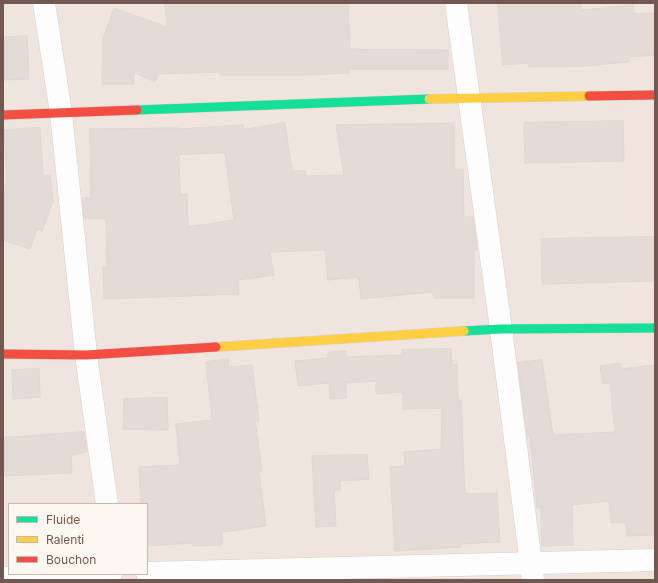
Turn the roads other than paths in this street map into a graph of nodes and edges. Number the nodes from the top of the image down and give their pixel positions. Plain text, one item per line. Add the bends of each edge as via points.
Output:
1 (44, 3) edge
2 (456, 3) edge
3 (655, 95) edge
4 (468, 98) junction
5 (61, 114) junction
6 (3, 115) edge
7 (501, 328) junction
8 (655, 328) edge
9 (3, 354) edge
10 (86, 355) junction
11 (107, 503) edge
12 (655, 560) edge
13 (532, 572) edge
14 (148, 573) edge
15 (84, 575) edge
16 (3, 578) edge

1 - 5 street
2 - 4 street
3 - 4 street
4 - 5 street
4 - 7 street
5 - 6 street
5 - 10 street
7 - 8 street
7 - 10 street
7 - 13 street
9 - 10 street
10 - 11 street
12 - 13 street
13 - 14 street
15 - 16 street

